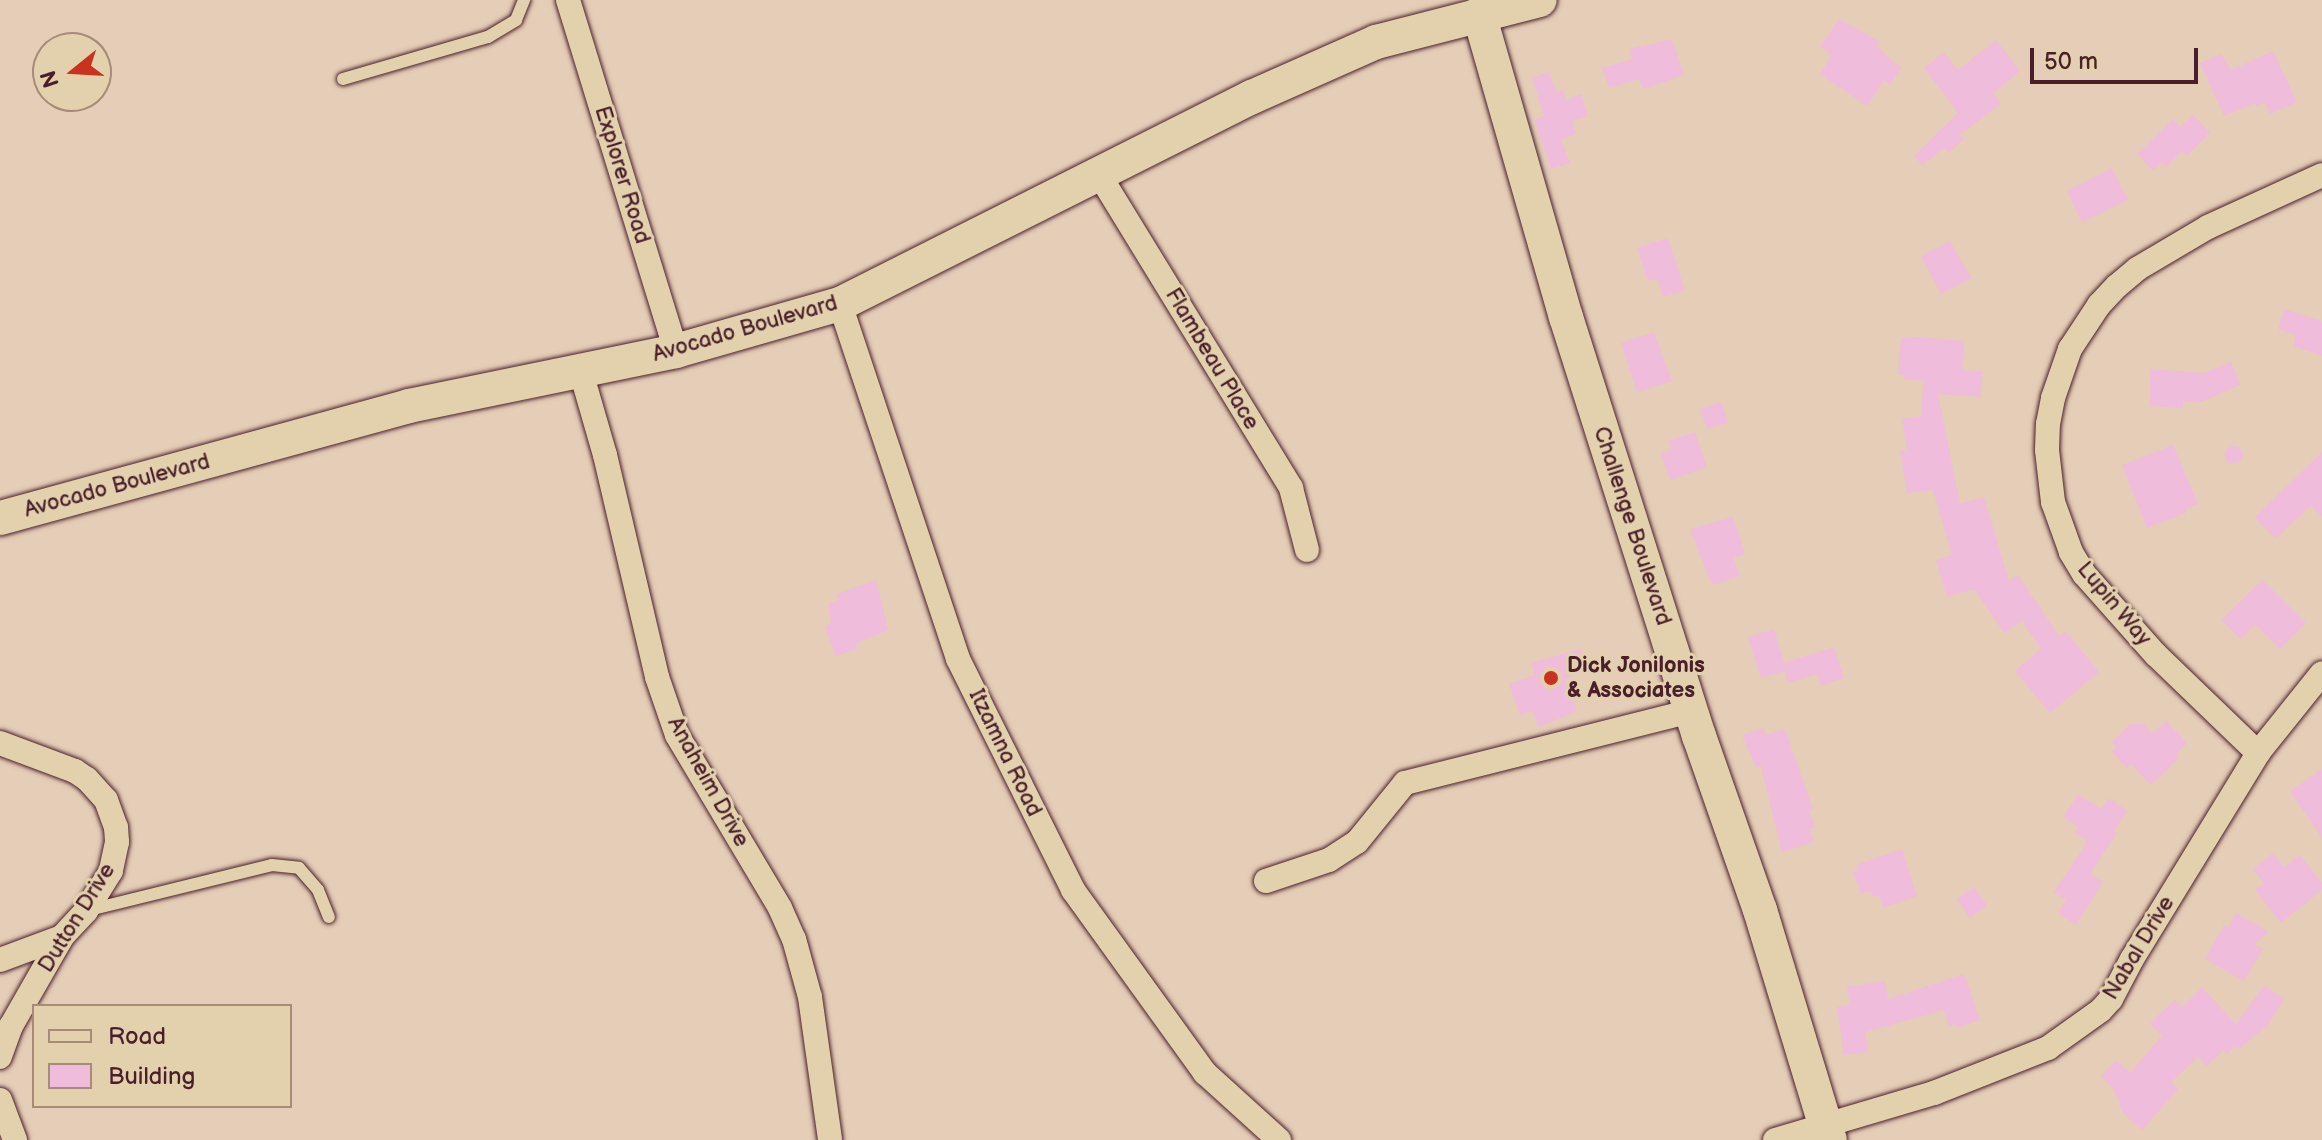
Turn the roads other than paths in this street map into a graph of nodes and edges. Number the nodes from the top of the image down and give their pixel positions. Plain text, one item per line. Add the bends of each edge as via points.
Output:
1 (524, 0) edge
2 (568, 0) edge
3 (1540, 0) edge
4 (1476, 7) edge
5 (343, 79) dead end
6 (2322, 175) edge
7 (1100, 176) junction
8 (840, 304) junction
9 (676, 351) junction
10 (581, 372) junction
11 (0, 518) edge
12 (1307, 550) dead end
13 (2322, 673) edge
14 (1691, 711) junction
15 (0, 743) edge
16 (2258, 753) junction
17 (1266, 881) dead end
18 (86, 911) junction
19 (329, 917) dead end
20 (62, 937) junction
21 (0, 960) edge
22 (0, 1057) edge
23 (0, 1100) edge
24 (1827, 1133) edge
25 (15, 1140) edge
26 (830, 1140) edge
27 (1279, 1140) edge
28 (1775, 1140) edge

1 - 5 lane via 516,20 488,37
2 - 9 street, Explorer Road
3 - 4 main road, Avocado Boulevard
4 - 7 main road, Avocado Boulevard via 1376,42 1252,97
4 - 14 main road, Challenge Boulevard via 1566,317
6 - 16 street, Lupin Way via 2208,227 2117,286 2070,349 2048,424 2053,502 2084,574 2156,655
7 - 8 main road, Avocado Boulevard
7 - 12 street, Flambeau Place via 1291,488
8 - 9 main road, Avocado Boulevard
8 - 27 street, Itzamna Road via 958,659 1073,890 1205,1073
9 - 10 main road, Avocado Boulevard
10 - 11 main road, Avocado Boulevard via 409,406
10 - 26 street, Anaheim Drive via 657,677 677,735 794,939 810,997
13 - 16 street, Nabal Drive
14 - 17 street via 1405,783 1357,842 1329,860
14 - 24 main road, Challenge Boulevard via 1760,910
15 - 18 street, Dutton Drive via 75,771 106,800 116,827 116,857
16 - 24 street, Nabal Drive via 2101,1010 2048,1048
18 - 19 lane via 272,865 299,868 318,890
18 - 20 street, Dutton Drive
20 - 21 street
20 - 22 street, Dutton Drive via 11,1026
23 - 25 street
24 - 28 street, Nabal Drive

